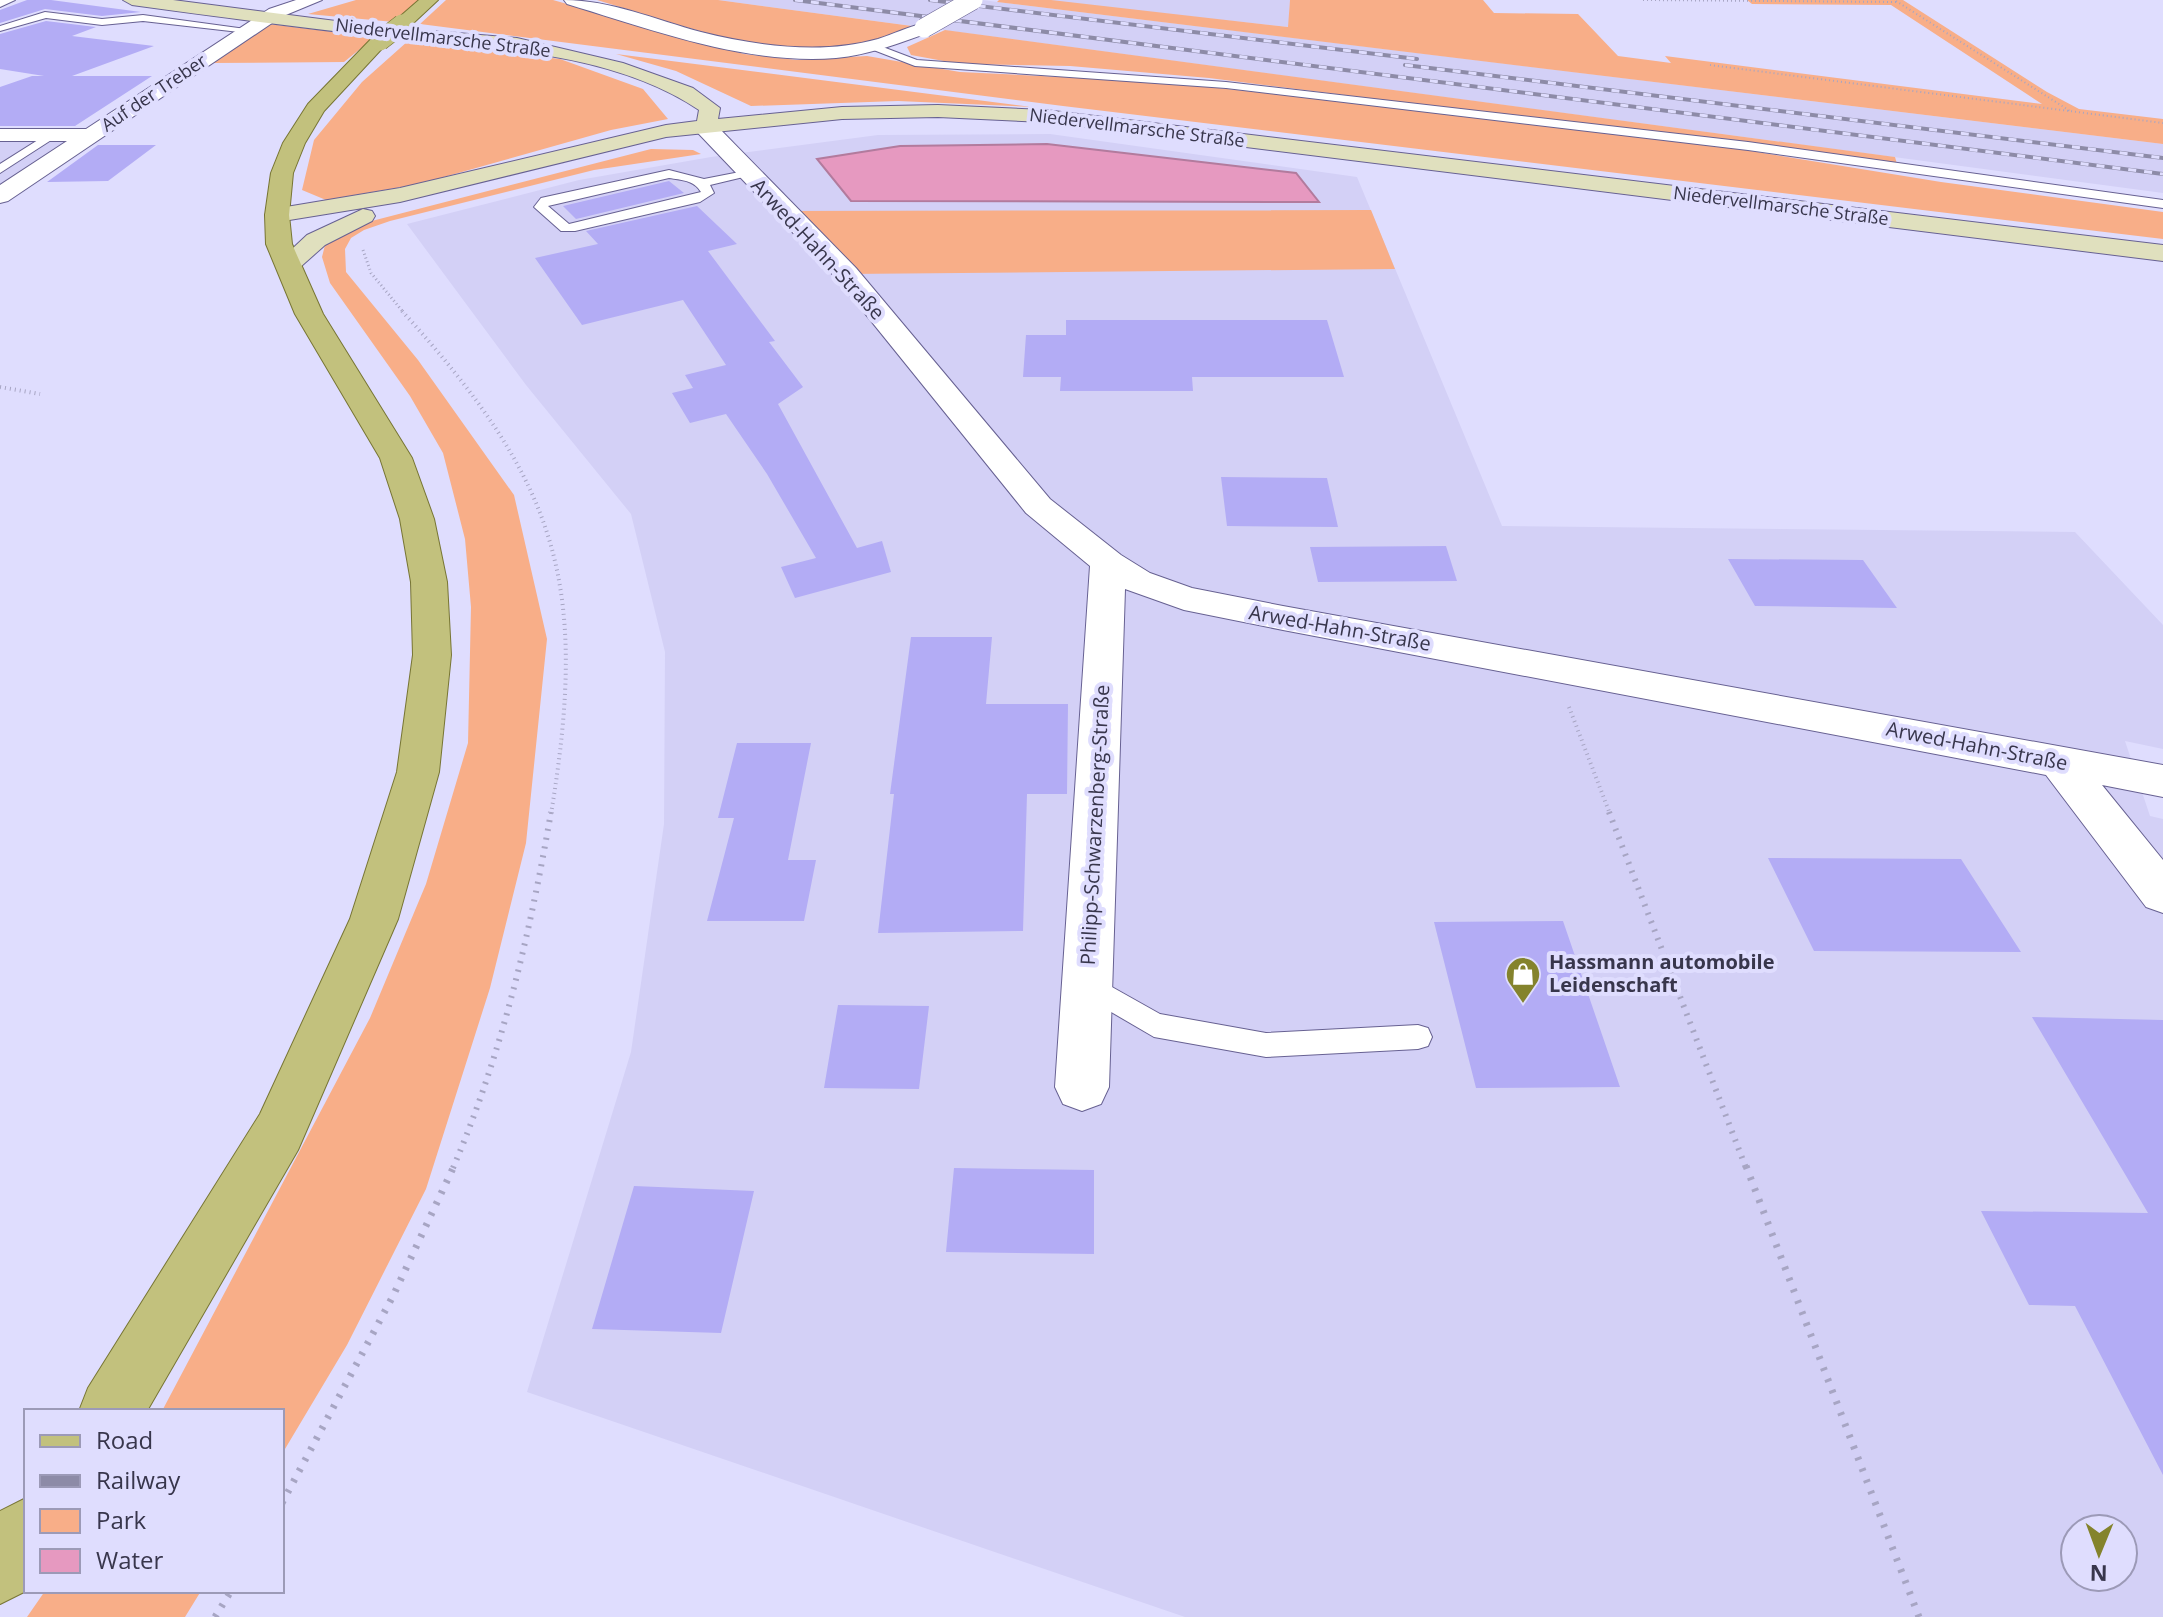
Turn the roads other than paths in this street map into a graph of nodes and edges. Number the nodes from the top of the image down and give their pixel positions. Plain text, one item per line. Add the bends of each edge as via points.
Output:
1 (132, 0) edge
2 (313, 0) edge
3 (429, 0) edge
4 (573, 0) edge
5 (973, 0) edge
6 (157, 1) edge
7 (269, 17) junction
8 (2, 29) edge
9 (248, 30) junction
10 (875, 47) junction
11 (706, 128) junction
12 (0, 135) edge
13 (53, 135) junction
14 (91, 135) junction
15 (0, 169) edge
16 (750, 174) junction
17 (702, 183) junction
18 (6, 188) edge
19 (2163, 204) edge
20 (277, 215) junction
21 (363, 216) junction
22 (2163, 253) edge
23 (289, 264) junction
24 (1108, 563) junction
25 (2060, 762) junction
26 (2163, 781) edge
27 (2163, 894) edge
28 (1087, 984) junction
29 (1418, 1037) dead end
30 (1082, 1087) dead end
31 (112, 1409) edge
32 (24, 1535) edge
33 (0, 1569) edge

1 - 6 main road, Niedervellmarsche Straße
2 - 7 street, Auf der Treber
3 - 20 main road, bridge via 348,71 315,108 282,173
4 - 10 street via 746,48 812,54
5 - 10 street, bridge via 894,43
6 - 7 main road, Niedervellmarsche Straße
7 - 9 street, Auf der Treber
7 - 11 main road, Niedervellmarsche Straße via 569,54 653,82 681,114
8 - 9 lane via 45,15 102,22 143,18
9 - 14 street, Auf der Treber
10 - 19 lane via 915,63 1226,85 1748,146
11 - 16 street, Arwed-Hahn-Straße
11 - 20 main road via 631,137 400,195
11 - 21 main road
11 - 22 main road, Niedervellmarsche Straße via 842,113 1045,116
12 - 13 street
13 - 14 street
13 - 15 lane
14 - 18 street, Auf der Treber
16 - 17 lane
16 - 24 street, Arwed-Hahn-Straße via 847,274 1038,506
17 - 17 lane via 669,174 546,201 541,207 566,228 575,227 695,199 708,193
20 - 21 main road via 322,222
20 - 23 main road via 279,244
21 - 23 main road via 316,240
23 - 31 main road via 309,314 396,458 417,519 429,582 432,655 418,772 374,919 279,1132
24 - 25 street, Arwed-Hahn-Straße via 1137,581 1184,598
24 - 28 street, Philipp-Schwarzenberg-Straße
25 - 26 street, Arwed-Hahn-Straße
25 - 27 street
28 - 29 lane via 1154,1025 1266,1045
28 - 30 street, Philipp-Schwarzenberg-Straße
32 - 33 main road

